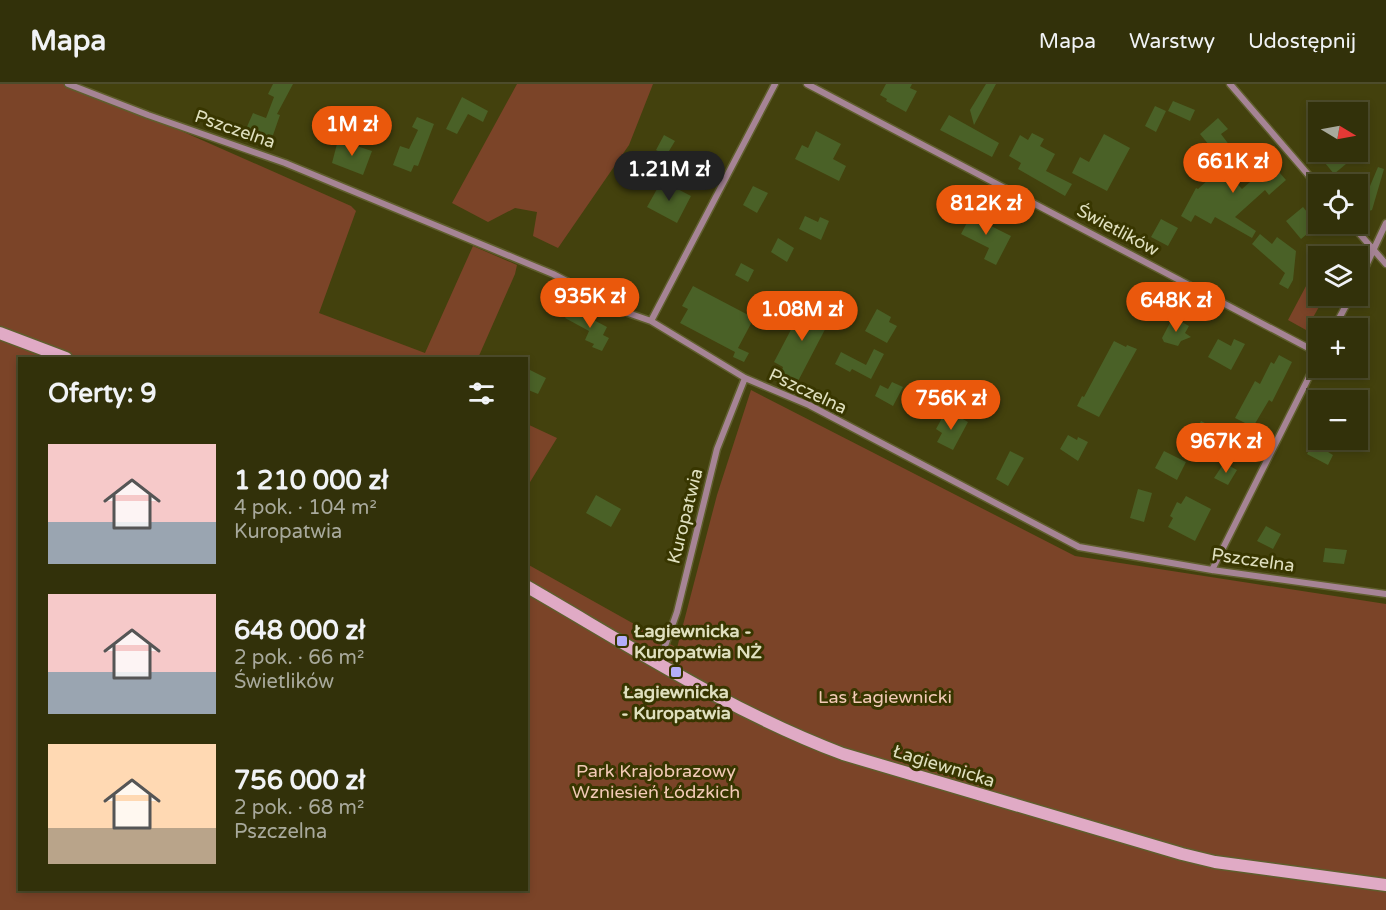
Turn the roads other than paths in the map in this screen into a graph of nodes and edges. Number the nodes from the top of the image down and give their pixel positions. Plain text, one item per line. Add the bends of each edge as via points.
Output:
1 (68, 84) edge
2 (775, 84) edge
3 (807, 84) edge
4 (1230, 84) edge
5 (1308, 174) edge
6 (1386, 223) edge
7 (1360, 234) edge
8 (1375, 250) junction
9 (1368, 264) edge
10 (1386, 264) edge
11 (651, 321) junction
12 (0, 333) edge
13 (1308, 347) edge
14 (63, 357) edge
15 (745, 378) junction
16 (1308, 378) edge
17 (1212, 570) junction
18 (528, 587) edge
19 (1386, 594) edge
20 (659, 663) junction
21 (1386, 885) edge

1 - 11 street, Pszczelna via 375,199 553,274
2 - 11 street
3 - 13 street, Świetlików
4 - 5 street
6 - 8 street
7 - 8 street
8 - 9 street
8 - 10 street
11 - 15 street, Pszczelna
12 - 14 street
15 - 17 street, Pszczelna via 809,405 1079,546
15 - 20 street, Kuropatwia via 717,449 677,612
16 - 17 street
17 - 19 street, Pszczelna
18 - 20 street, Łagiewnicka
20 - 21 street, Łagiewnicka via 774,725 843,754 1215,862

